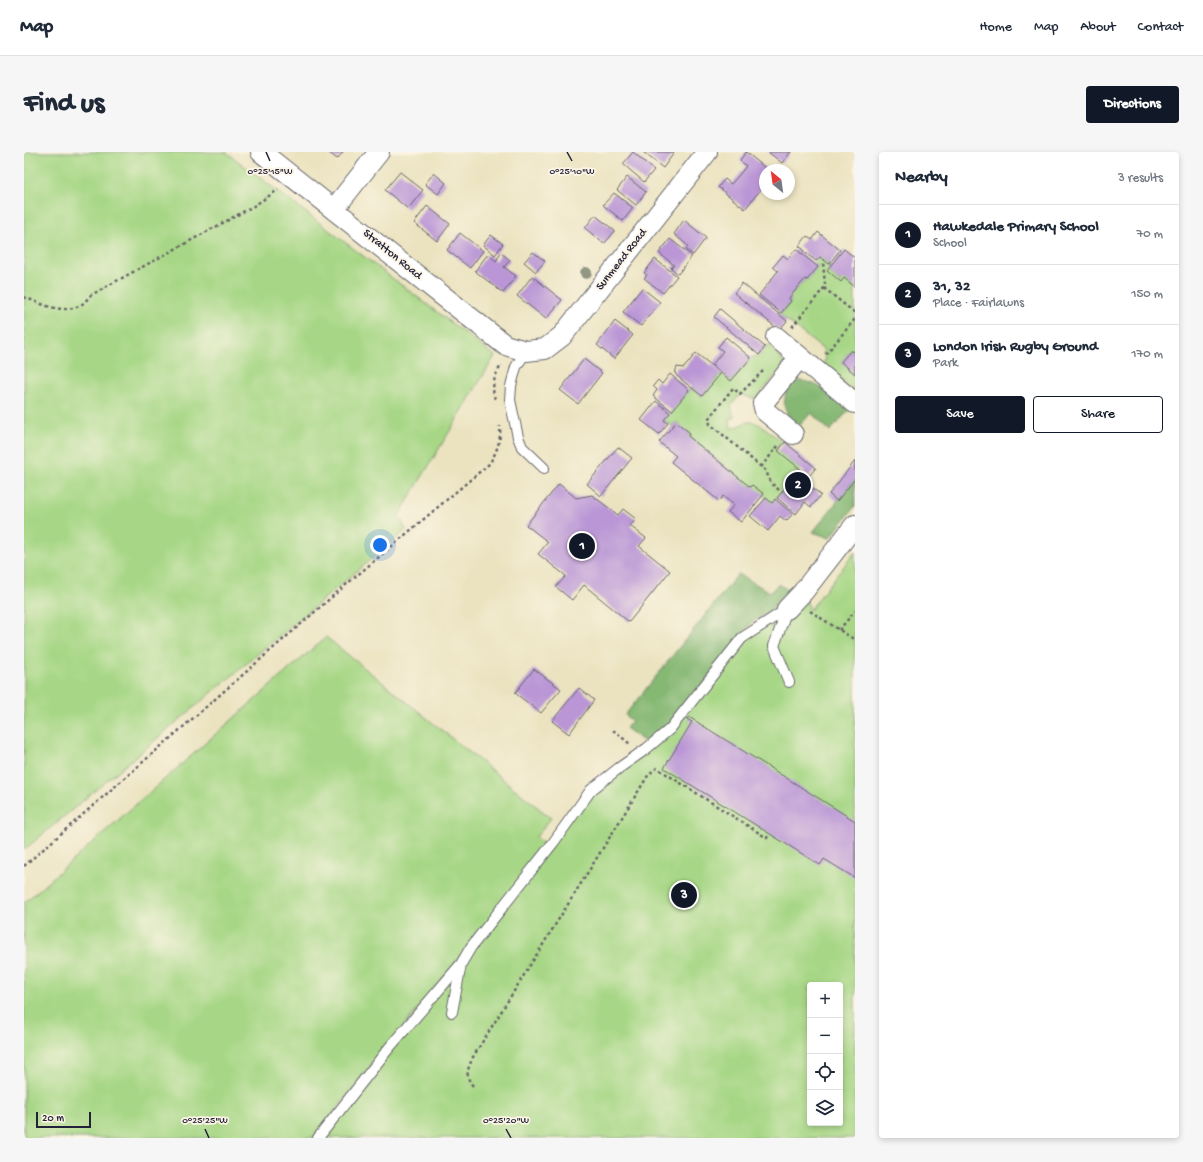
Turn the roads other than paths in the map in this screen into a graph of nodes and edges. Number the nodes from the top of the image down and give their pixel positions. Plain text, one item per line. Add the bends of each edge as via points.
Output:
1 (261, 152) edge
2 (379, 152) edge
3 (707, 152) edge
4 (334, 209) junction
5 (778, 339) road end
6 (526, 351) junction
7 (800, 357) junction
8 (855, 403) edge
9 (792, 433) road end
10 (544, 468) dead end
11 (855, 525) edge
12 (787, 609) junction
13 (789, 682) dead end
14 (461, 964) junction
15 (452, 1012) dead end
16 (318, 1138) edge

1 - 4 street, Stratton Road
2 - 4 street
3 - 6 street, Sunmead Road via 562,336 545,349
4 - 6 street, Stratton Road via 505,345
5 - 7 street
6 - 10 lane via 516,367 510,400 522,447
7 - 8 street
7 - 9 street via 763,403 765,411
11 - 12 street
12 - 13 lane via 774,646
12 - 14 lane via 742,638 670,729 591,790 471,947
14 - 15 lane
14 - 16 lane via 389,1048

